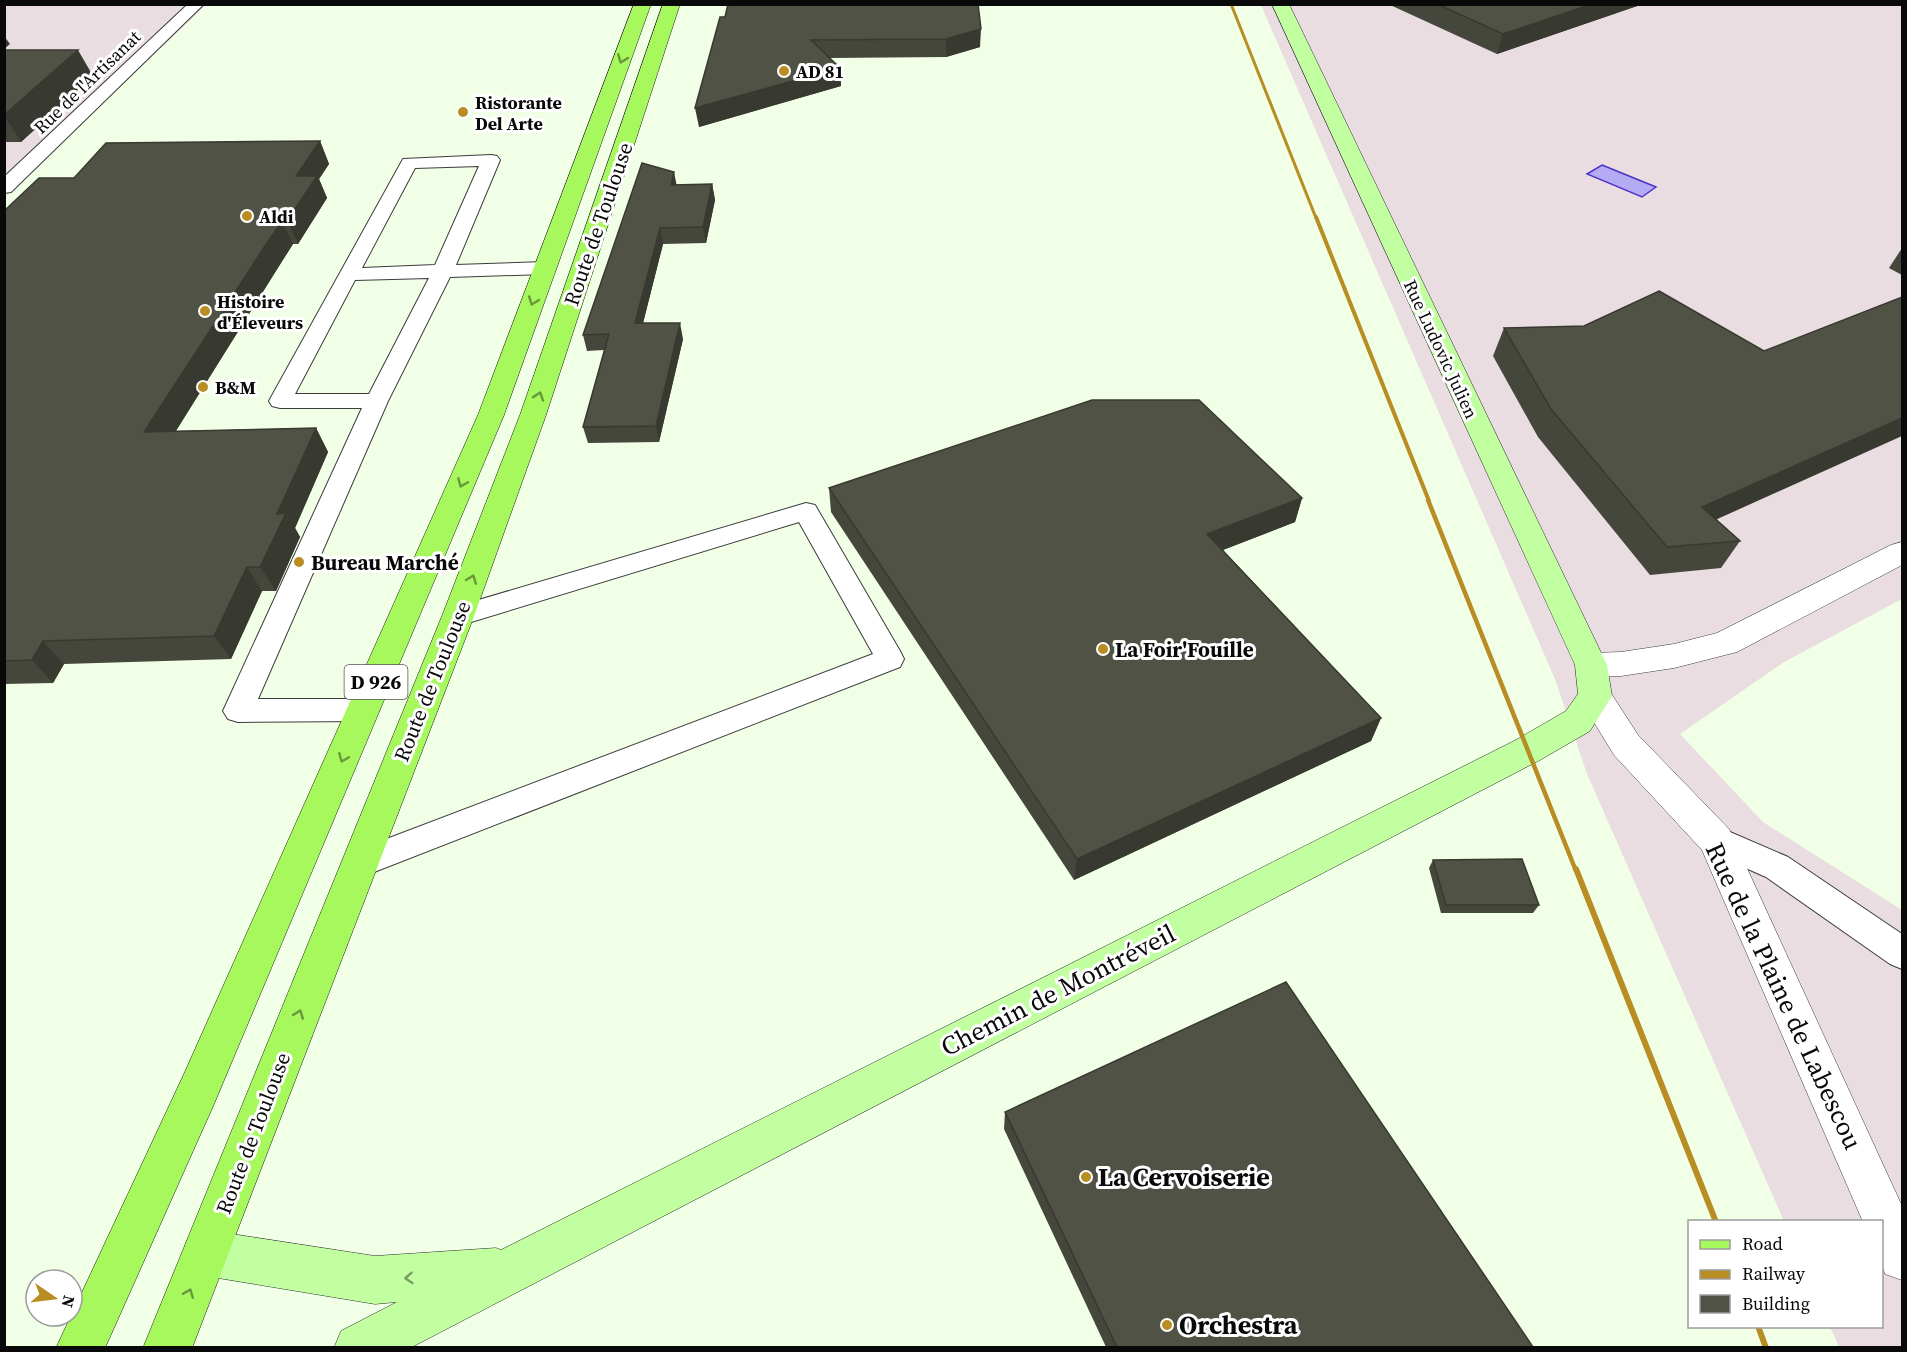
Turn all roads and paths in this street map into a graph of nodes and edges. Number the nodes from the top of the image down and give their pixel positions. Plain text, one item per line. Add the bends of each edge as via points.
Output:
1 (197, 4) edge
2 (643, 4) edge
3 (672, 4) edge
4 (1280, 4) edge
5 (4, 188) edge
6 (545, 268) junction
7 (443, 271) junction
8 (348, 274) junction
9 (377, 401) junction
10 (1902, 552) edge
11 (458, 616) junction
12 (1593, 681) junction
13 (364, 710) junction
14 (1716, 840) junction
15 (358, 864) junction
16 (1902, 953) edge
17 (206, 1253) junction
18 (1902, 1257) edge
19 (509, 1271) junction
20 (80, 1347) edge
21 (167, 1347) edge
22 (358, 1347) edge

1 - 5 lane, Rue de l'Artisanat
2 -> 6 main road, D 926
11 -> 3 main road, Route de Toulouse / D 926 via 533,415
4 - 12 main road, Rue Ludovic Julien
6 - 7 lane
6 -> 13 main road, D 926 via 491,415
7 - 8 lane
7 - 8 lane via 491,160 409,163
7 - 9 lane
8 - 9 lane via 280,401
9 - 13 lane via 238,711
10 - 12 street via 1726,643 1621,664
11 - 15 main road, Route de Toulouse / D 926
11 - 15 lane via 806,511 890,659
12 - 14 street, Rue de la Plaine de Labescou via 1626,745
12 - 19 main road, Chemin de Montréveil via 1578,721 1528,750
13 -> 20 main road, D 926 via 199,1089
14 - 16 lane via 1777,867
14 - 18 street, Rue de la Plaine de Labescou
17 -> 15 main road, Route de Toulouse / D 926
19 -> 17 main road, Chemin de Montréveil via 375,1280
21 -> 17 main road, Route de Toulouse / D 926
19 - 22 main road, Chemin de Montréveil

